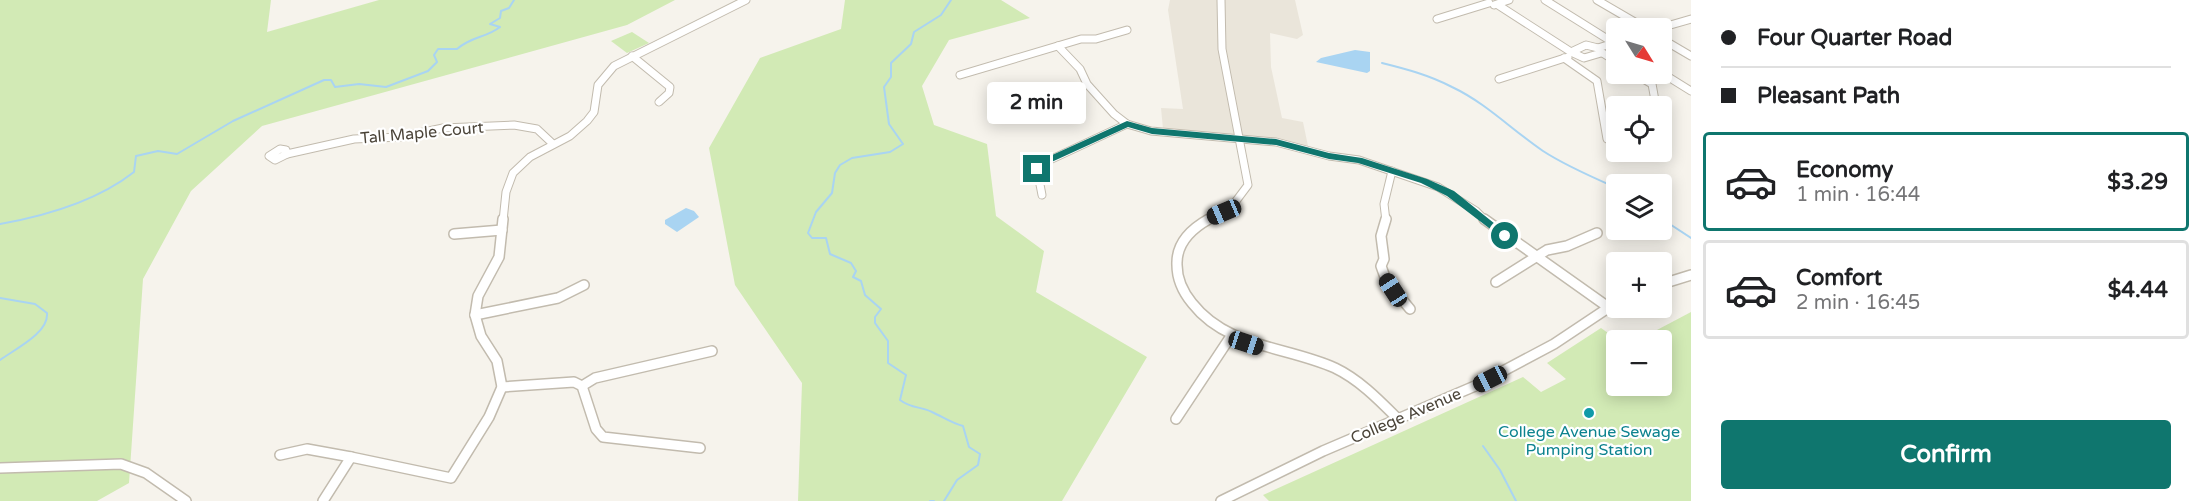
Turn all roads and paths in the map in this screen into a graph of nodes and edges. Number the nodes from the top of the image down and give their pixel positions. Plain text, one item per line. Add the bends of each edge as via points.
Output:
1 (746, 0) edge
2 (1221, 0) edge
3 (1509, 0) edge
4 (1545, 0) edge
5 (1597, 0) edge
6 (1487, 2) edge
7 (1498, 5) junction
8 (1628, 18) edge
9 (1437, 19) dead end
10 (1691, 19) edge
11 (1672, 25) edge
12 (1127, 30) dead end
13 (1606, 37) edge
14 (1672, 45) edge
15 (1058, 46) junction
16 (1606, 47) edge
17 (1600, 50) junction
18 (1573, 53) junction
19 (1606, 54) edge
20 (632, 56) junction
21 (1691, 56) edge
22 (1564, 58) junction
23 (960, 75) dead end
24 (1499, 79) dead end
25 (1672, 79) edge
26 (1691, 91) edge
27 (659, 102) dead end
28 (1127, 124) junction
29 (1606, 133) edge
30 (1240, 139) junction
31 (554, 144) junction
32 (287, 154) dead end
33 (1392, 171) junction
34 (1042, 195) dead end
35 (502, 230) junction
36 (1597, 233) dead end
37 (454, 234) dead end
38 (1536, 257) junction
39 (1691, 275) edge
40 (1672, 281) edge
41 (1496, 282) dead end
42 (584, 285) dead end
43 (1606, 300) edge
44 (1410, 309) dead end
45 (1606, 309) edge
46 (475, 315) junction
47 (1231, 336) junction
48 (712, 351) dead end
49 (582, 386) junction
50 (502, 387) junction
51 (1176, 419) dead end
52 (1399, 420) junction
53 (700, 448) dead end
54 (280, 455) dead end
55 (351, 458) junction
56 (0, 468) edge
57 (186, 501) edge
58 (322, 501) edge
59 (1221, 501) edge

1 - 20 street
2 - 30 street via 1222,49
3 - 7 street
4 - 13 street
5 - 8 street
6 - 7 street
6 - 9 street
7 - 18 street
10 - 11 street
12 - 15 street
14 - 21 street
15 - 23 street
15 - 28 street via 1080,69 1087,84
16 - 17 street
17 - 18 street via 1584,58
17 - 18 street via 1586,45
17 - 19 street
18 - 22 street
20 - 27 street via 670,87
20 - 31 street via 601,79 594,112 587,121
22 - 24 street
22 - 29 street via 1598,81
25 - 26 street
28 - 30 street via 1152,131
28 - 34 street via 1039,165
30 - 33 street via 1286,143
30 - 47 street via 1248,176 1245,192 1235,206 1190,230 1180,244 1176,263 1188,298
31 - 32 street, Tall Maple Court via 537,129 514,125 443,128 400,137 354,139
31 - 35 street via 530,157 513,173 506,192
33 - 38 street via 1450,194
33 - 44 street via 1384,204 1387,217 1381,236 1381,266 1393,290
35 - 37 street
35 - 46 street via 499,257 478,296
36 - 38 street
38 - 41 street
38 - 43 street
39 - 40 street
42 - 46 street via 558,298
45 - 52 street, College Avenue via 1521,363
46 - 50 street via 481,336 497,360
47 - 51 street via 1206,370 1200,389
47 - 52 street via 1336,369 1364,387
48 - 49 street via 595,378
49 - 50 street via 568,381
49 - 53 street via 596,429 603,436
50 - 55 street via 489,417 450,478
52 - 59 street, College Avenue via 1323,451
54 - 55 street via 311,448
55 - 58 street
56 - 57 street via 122,464 146,473

